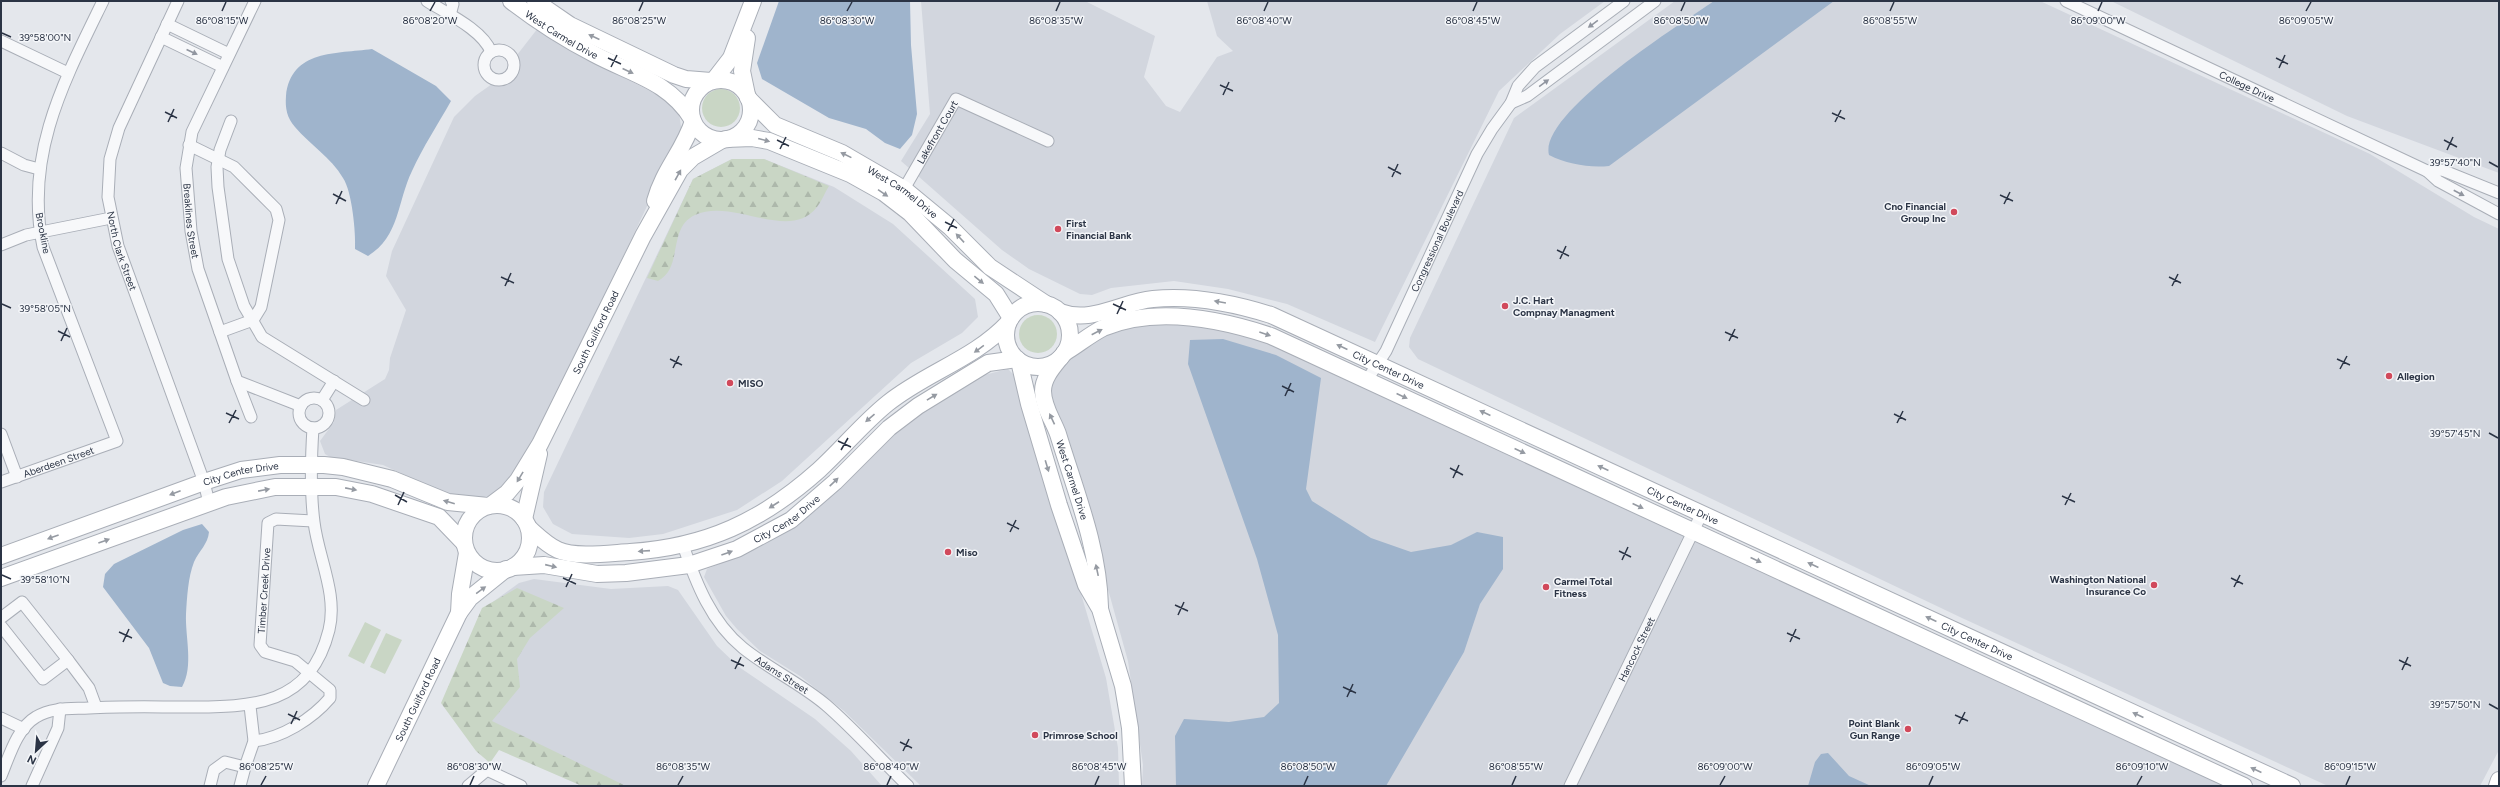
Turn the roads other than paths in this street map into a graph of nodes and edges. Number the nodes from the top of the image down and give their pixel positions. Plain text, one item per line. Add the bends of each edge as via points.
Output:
1 (103, 1) edge
2 (178, 1) edge
3 (255, 1) edge
4 (426, 1) edge
5 (451, 1) edge
6 (511, 1) edge
7 (535, 1) edge
8 (1624, 1) edge
9 (1655, 1) edge
10 (2066, 1) edge
11 (751, 8) edge
12 (450, 15) junction
13 (167, 24) junction
14 (741, 31) junction
15 (161, 37) junction
16 (1, 41) edge
17 (491, 52) dead end
18 (229, 54) junction
19 (223, 67) junction
20 (68, 73) junction
21 (694, 80) junction
22 (713, 81) junction
23 (748, 96) junction
24 (1511, 103) junction
25 (692, 120) junction
26 (231, 121) dead end
27 (724, 139) junction
28 (1048, 141) dead end
29 (189, 145) junction
30 (1, 153) edge
31 (218, 158) junction
32 (39, 169) junction
33 (2427, 171) junction
34 (904, 189) junction
35 (2499, 192) edge
36 (2499, 214) edge
37 (111, 218) junction
38 (652, 220) junction
39 (40, 233) junction
40 (1, 245) edge
41 (1046, 304) junction
42 (1060, 312) junction
43 (252, 320) junction
44 (1010, 321) junction
45 (220, 332) junction
46 (1063, 355) junction
47 (1018, 360) junction
48 (1377, 363) junction
49 (1367, 380) junction
50 (237, 381) junction
51 (334, 381) junction
52 (322, 400) junction
53 (364, 400) dead end
54 (301, 406) junction
55 (251, 417) dead end
56 (313, 428) junction
57 (1, 434) edge
58 (117, 441) joint
59 (540, 444) junction
60 (311, 464) junction
61 (17, 477) junction
62 (1, 482) edge
63 (204, 482) junction
64 (312, 486) junction
65 (209, 503) junction
66 (489, 505) junction
67 (1702, 513) junction
68 (313, 521) junction
69 (527, 524) junction
70 (1694, 531) junction
71 (682, 545) junction
72 (466, 548) junction
73 (1, 556) edge
74 (689, 565) junction
75 (509, 568) junction
76 (1, 578) edge
77 (1100, 609) junction
78 (459, 613) junction
79 (1, 618) edge
80 (1, 626) edge
81 (68, 660) junction
82 (309, 672) junction
83 (250, 706) junction
84 (96, 707) junction
85 (60, 709) junction
86 (1, 718) edge
87 (24, 729) junction
88 (254, 741) junction
89 (245, 767) junction
90 (1, 776) edge
91 (2499, 780) edge
92 (32, 786) edge
93 (210, 786) edge
94 (240, 786) edge
95 (376, 786) edge
96 (468, 786) edge
97 (521, 786) edge
98 (908, 786) edge
99 (1133, 786) edge
100 (1570, 786) edge
101 (2244, 786) edge
102 (2292, 786) edge
103 (2496, 786) edge

1 - 20 street, Brookline
2 - 13 street, North Clark Street
3 - 18 street, Breaklines Street
4 - 12 street
5 - 12 street via 453,4
6 -> 25 street, West Carmel Drive via 572,42 668,90 682,103
21 -> 7 street, West Carmel Drive via 674,75 587,34
8 -> 24 street, Congressional Boulevard via 1535,67 1518,86
24 -> 9 street, Congressional Boulevard via 1527,96
10 - 33 street, College Drive
11 - 14 street
11 - 23 street via 742,71
12 - 17 street via 466,24 489,45
13 - 15 street, North Clark Street
13 - 18 street
14 - 21 street via 708,72
14 - 22 street via 731,58
15 -> 19 street
15 - 37 street, North Clark Street via 114,142 108,176
16 - 20 street
18 - 19 street, Breaklines Street
19 - 29 street, Breaklines Street via 192,132
20 - 32 street, Brookline via 51,117
21 - 22 street, West Carmel Drive
22 - 23 street via 733,82
22 - 25 street via 703,85 694,96 690,110
23 - 27 street via 751,108 748,122 739,134
34 -> 23 street, West Carmel Drive via 842,153 775,125
24 - 48 street, Congressional Boulevard via 1477,154 1386,351
25 - 27 street via 703,134
25 - 38 street, South Guilford Road via 685,142 664,176
26 - 31 street
38 -> 27 street, South Guilford Road via 686,163
27 -> 44 street, West Carmel Drive via 752,138 769,141 838,169 884,193 910,213 955,260 996,294
28 - 34 street, Lakefront Court via 956,99
29 - 31 street
29 - 45 street, Breaklines Street via 186,168 191,231 198,269
30 - 32 street via 24,165
31 - 43 street via 218,187 228,259 244,306
31 - 43 street via 234,167 276,209 279,220 261,307
32 - 39 street, Brookline via 37,218
33 - 35 street, College Drive via 2442,170
33 -> 36 street, College Drive via 2438,181
41 -> 34 street, West Carmel Drive via 990,267 950,227
37 - 39 street
37 - 63 street, North Clark Street via 118,246
38 - 59 street, South Guilford Road
39 - 40 street via 26,235
39 - 58 street, Brookline via 43,247
41 - 42 street
41 - 44 street via 1028,305 1016,312
42 - 46 street via 1070,334
48 -> 42 street, City Center Drive via 1271,315 1215,301 1159,298 1133,302 1086,317
43 - 45 street
43 - 51 street via 262,337
44 - 47 street via 1006,332 1008,344
44 -> 71 street, City Center Drive via 978,350 912,386 889,402 860,427 820,469 780,502 725,532
45 - 50 street, Breaklines Street
46 - 47 street via 1043,366 1028,365
46 -> 49 street, City Center Drive via 1092,334 1126,321 1197,319 1240,326 1271,336
77 -> 46 street, West Carmel Drive via 1100,581 1092,546 1057,431 1043,396 1046,379
74 -> 47 street, City Center Drive via 737,549 771,532 810,504 889,428 918,406 988,364
47 -> 77 street, West Carmel Drive via 1059,505 1086,585
48 - 49 street, Congressional Boulevard
67 -> 48 street, City Center Drive
49 -> 70 street, City Center Drive
50 - 54 street
50 - 55 street, Breaklines Street
51 - 52 street
51 - 53 street
52 - 54 street via 310,398
52 - 56 street via 328,406 328,419 322,426
54 - 56 street via 299,414 302,422
56 - 60 street
57 - 61 street
58 - 61 street, Aberdeen Street
59 -> 66 street, South Guilford Road via 518,480 507,493
59 - 69 street, South Guilford Road
60 - 63 street, City Center Drive via 241,470
60 - 64 street
66 -> 60 street, City Center Drive via 448,502 392,479 343,467
61 - 62 street, Aberdeen Street
63 - 65 street, North Clark Street
63 -> 73 street, City Center Drive
65 -> 64 street, City Center Drive via 226,497 275,488
64 - 68 street
64 -> 72 street, City Center Drive via 336,487 372,494 430,513 447,523
76 -> 65 street, City Center Drive
66 - 69 street via 510,507
66 - 72 street via 471,517 465,530
67 - 70 street, Hancock Street
102 -> 67 street, City Center Drive
68 - 82 street via 326,577 331,614 326,643
68 - 82 street, Timber Creek Drive via 276,519 268,523 260,644 261,649 270,656 295,661
71 -> 69 street, City Center Drive via 652,550 569,553 552,546
69 - 75 street via 529,548 522,559
70 - 100 street, Hancock Street
70 -> 101 street, City Center Drive
71 - 74 street, Adams Street
72 - 75 street via 476,563 487,569
72 - 78 street, South Guilford Road
75 -> 74 street, City Center Drive via 544,565 597,574
74 - 98 street, Adams Street via 694,582 722,627 742,647 825,704
78 -> 75 street, South Guilford Road via 470,598
77 - 99 street, West Carmel Drive via 1123,686 1130,728
78 - 95 street, South Guilford Road
79 - 81 street via 22,602
80 - 81 street via 43,680
81 - 84 street via 89,688
82 - 83 street via 295,686 277,697
82 - 88 street, Timber Creek Drive via 330,690 330,698 288,730 267,740
83 - 84 street
83 - 88 street
84 - 85 street
85 - 87 street via 35,717
85 - 92 street via 58,728
86 - 87 street
87 - 90 street
88 - 89 street
89 - 93 street via 225,762 216,766
89 - 94 street
91 - 103 street
96 - 97 street via 487,770

